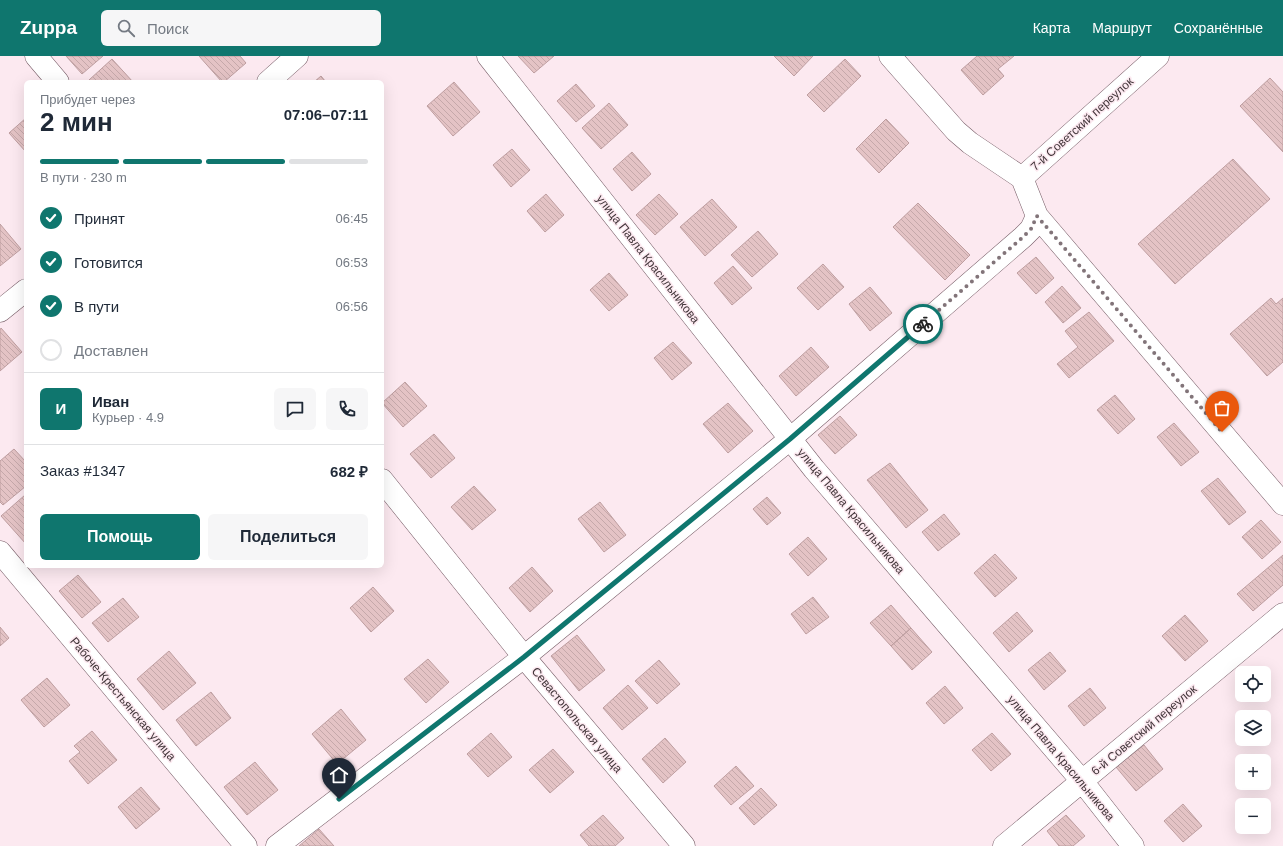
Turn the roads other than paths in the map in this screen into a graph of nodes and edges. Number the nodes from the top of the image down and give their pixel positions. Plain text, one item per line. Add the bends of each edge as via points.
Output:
1 (36, 56) edge
2 (297, 56) edge
3 (488, 56) edge
4 (890, 56) edge
5 (1158, 56) edge
6 (56, 80) edge
7 (270, 80) edge
8 (1022, 178) junction
9 (1037, 216) junction
10 (24, 292) edge
11 (0, 311) edge
12 (790, 439) junction
13 (384, 482) edge
14 (1283, 504) edge
15 (0, 552) edge
16 (1283, 614) edge
17 (524, 657) junction
18 (1082, 781) junction
19 (246, 846) edge
20 (277, 846) edge
21 (684, 846) edge
22 (1004, 846) edge
23 (1133, 846) edge

1 - 6 street
2 - 7 street
3 - 12 street, улица Павла Красильникова
4 - 8 street via 956,131
5 - 8 street, 7-й Советский переулок
8 - 9 street, 7-й Советский переулок
9 - 12 street via 1031,229 1023,237
9 - 14 street
10 - 11 street
12 - 17 street
12 - 18 street, улица Павла Красильникова
13 - 17 street, Севастопольская улица
15 - 19 street, Рабоче-Крестьянская улица
16 - 18 street, 6-й Советский переулок
17 - 20 street
17 - 21 street, Севастопольская улица
18 - 22 street, 6-й Советский переулок
18 - 23 street, улица Павла Красильникова

